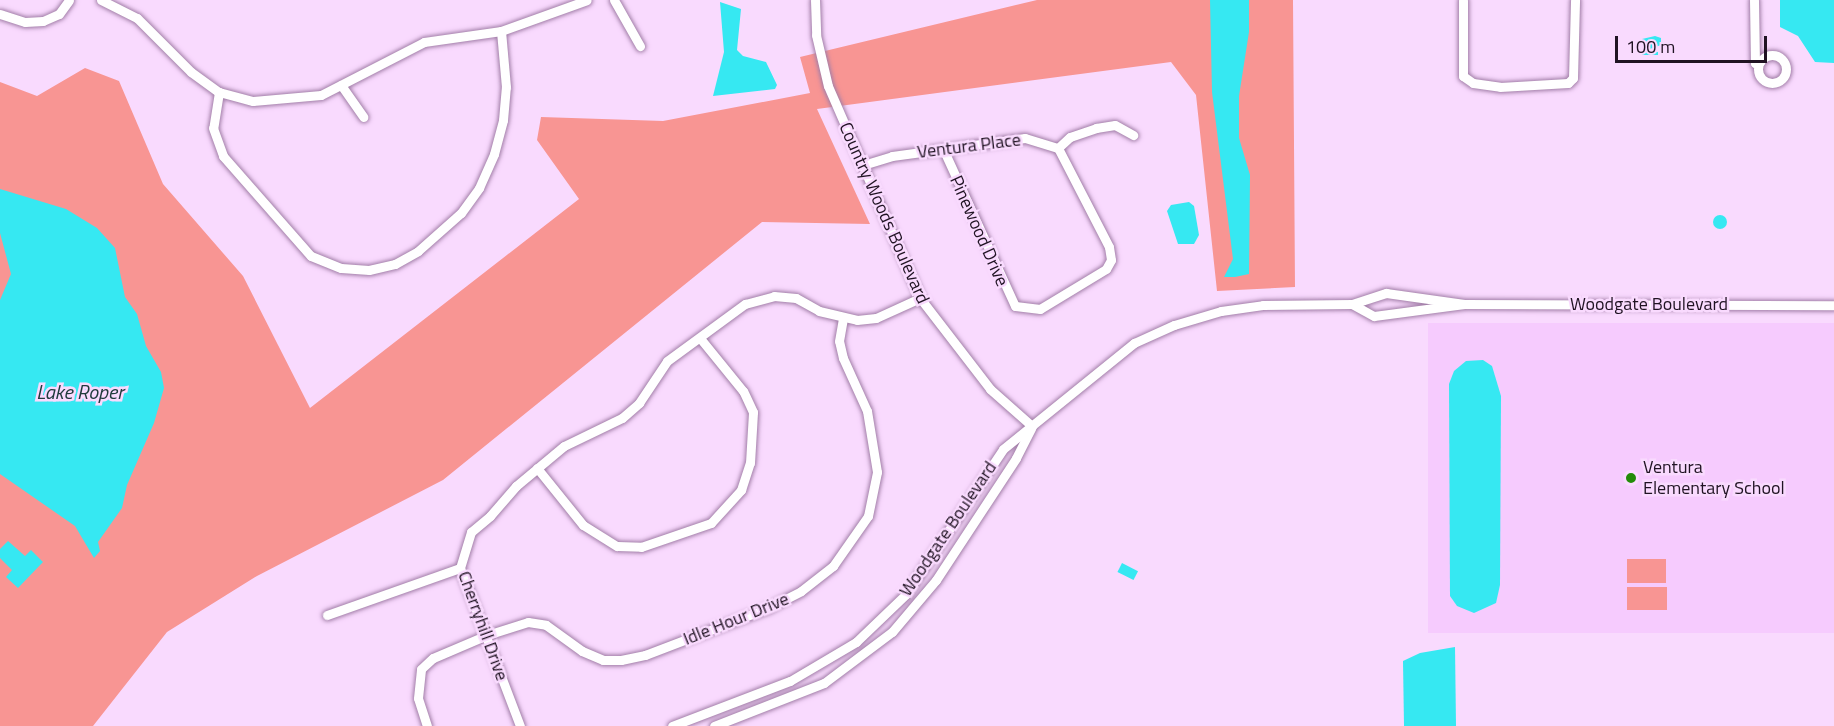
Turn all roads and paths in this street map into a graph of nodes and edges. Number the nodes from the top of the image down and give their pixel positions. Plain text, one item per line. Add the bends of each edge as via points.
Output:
1 (69, 0) edge
2 (101, 0) edge
3 (587, 0) edge
4 (614, 0) edge
5 (814, 0) edge
6 (1463, 0) edge
7 (1575, 0) edge
8 (1754, 0) edge
9 (0, 14) edge
10 (501, 31) junction
11 (640, 46) dead end
12 (1760, 63) dead end
13 (341, 85) junction
14 (219, 92) junction
15 (363, 117) dead end
16 (1133, 135) dead end
17 (1058, 148) junction
18 (943, 149) junction
19 (863, 165) junction
20 (920, 298) junction
21 (1352, 304) junction
22 (1464, 304) junction
23 (1834, 305) edge
24 (843, 319) junction
25 (699, 338) junction
26 (1032, 426) junction
27 (537, 468) junction
28 (961, 510) junction
29 (976, 518) junction
30 (460, 568) junction
31 (327, 615) dead end
32 (487, 635) junction
33 (827, 662) junction
34 (816, 668) junction
35 (835, 676) junction
36 (824, 682) junction
37 (427, 726) edge
38 (520, 726) edge
39 (672, 726) edge
40 (714, 726) edge

1 - 9 street via 59,14 43,21 25,22
2 - 14 street via 137,18 191,72
3 - 10 street
4 - 11 street
5 - 19 street, Country Woods Boulevard via 816,35 828,86
6 - 7 street via 1463,76 1473,83 1500,87 1568,83 1573,78
8 - 12 street via 1755,63
10 - 13 street via 424,42
10 - 14 street via 506,87 503,120 479,188 461,213 418,251 395,264 369,270 341,268 311,256 223,156 213,128
13 - 14 street via 291,100 253,101
13 - 15 street
16 - 17 street via 1115,125 1096,128 1070,136
17 - 18 street, Ventura Place via 1025,138
17 - 18 street, Pinewood Drive via 1109,248 1111,260 1106,269 1040,309 1015,306
18 - 19 street, Ventura Place via 892,156
19 - 20 street, Country Woods Boulevard
20 - 24 street, Cherryhill Drive via 876,318
20 - 26 street, Country Woods Boulevard via 990,389
21 - 22 street, Woodgate Boulevard via 1386,293
21 - 22 street, Woodgate Boulevard via 1374,316
21 - 26 street, Woodgate Boulevard via 1263,305 1221,310 1174,325 1134,343
22 - 23 street, Woodgate Boulevard
24 - 25 street, Cherryhill Drive via 796,298 774,296 745,304
24 - 32 street, Idle Hour Drive via 839,340 843,358 867,411 877,472 868,516 833,566 801,591 768,608 645,655 621,660 603,660 582,651 546,625 528,622
25 - 27 street, Cherryhill Drive via 667,361 639,403 622,418 564,446
25 - 27 street via 753,412 750,463 741,490 711,523 641,547 617,546 583,525
26 - 28 street, Woodgate Boulevard via 1003,449
26 - 29 street, Woodgate Boulevard
27 - 30 street, Cherryhill Drive via 471,532
28 - 29 street
28 - 33 street, Woodgate Boulevard via 906,594 856,642
29 - 35 street, Woodgate Boulevard via 915,608 892,632
30 - 31 street
30 - 32 street, Cherryhill Drive
32 - 37 street, Idle Hour Drive via 433,658 421,669 418,698
32 - 38 street, Cherryhill Drive
33 - 34 street, Woodgate Boulevard
33 - 35 street
34 - 36 street
34 - 39 street, Woodgate Boulevard
35 - 36 street, Woodgate Boulevard
36 - 40 street, Woodgate Boulevard

